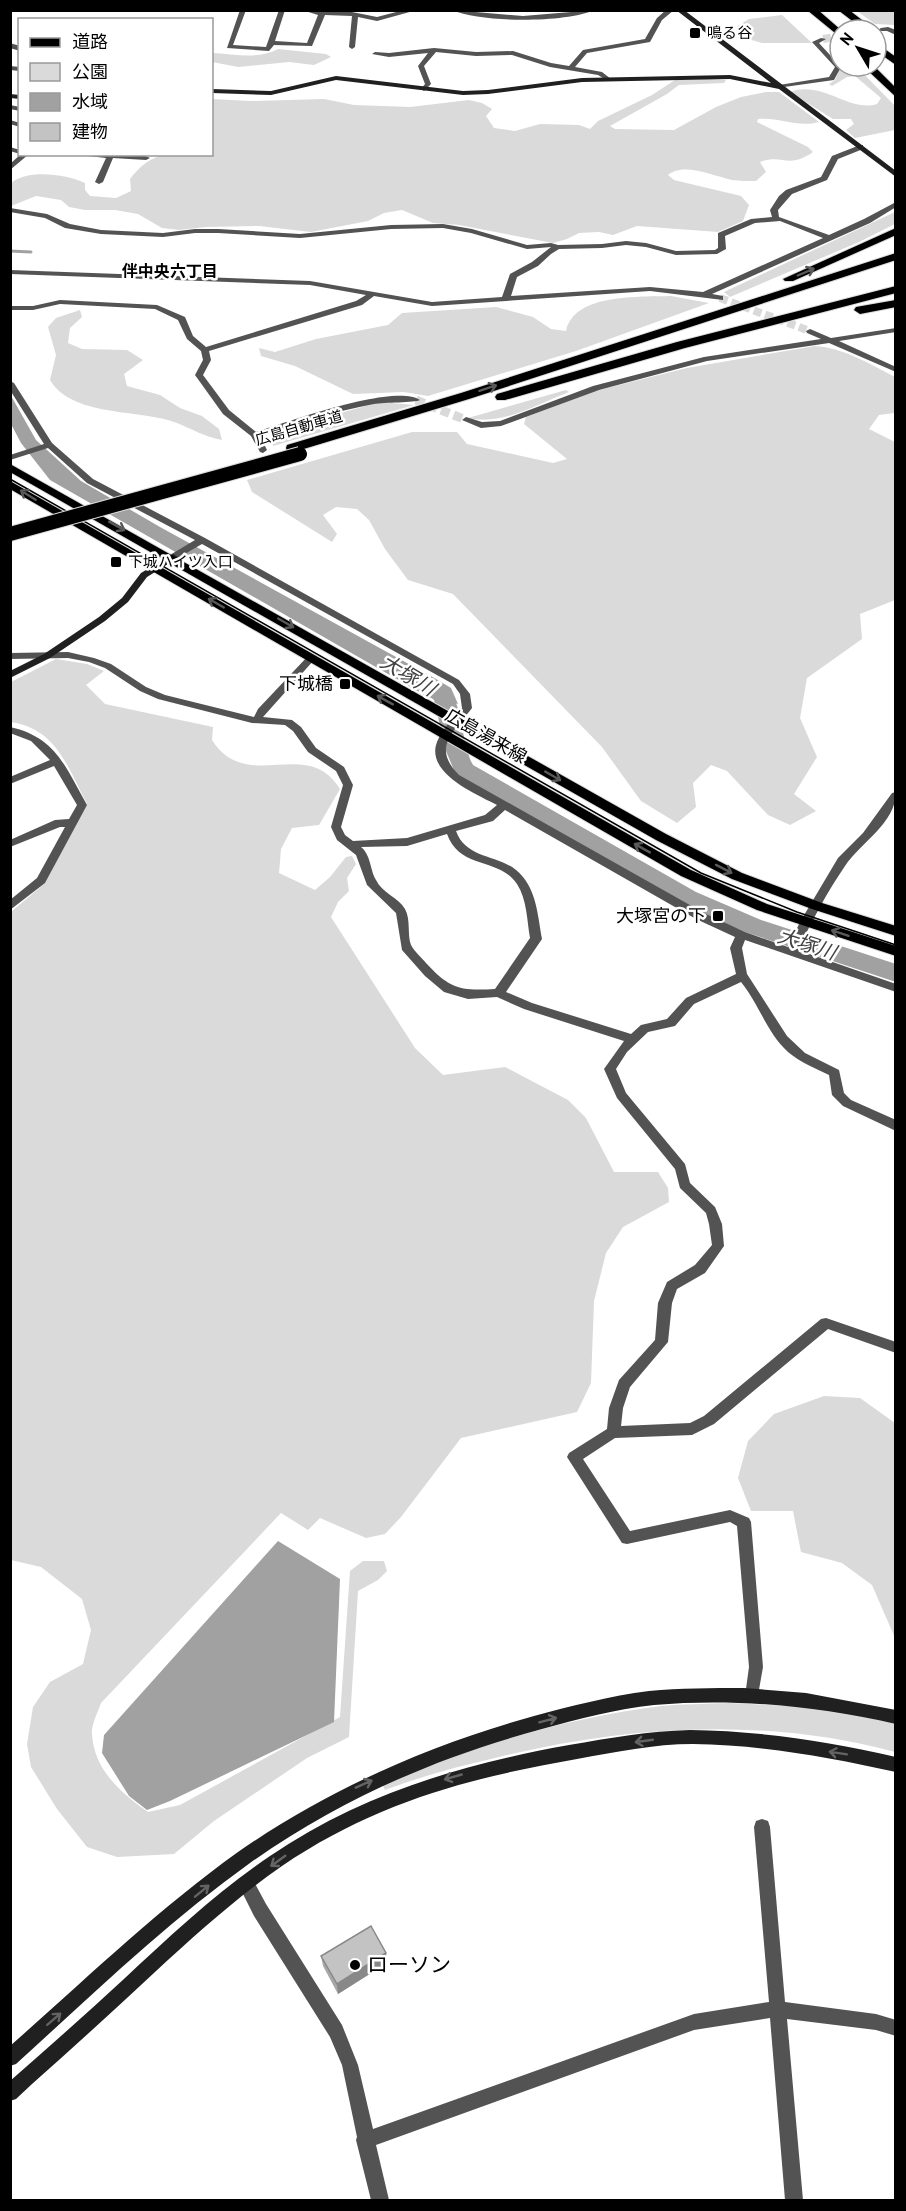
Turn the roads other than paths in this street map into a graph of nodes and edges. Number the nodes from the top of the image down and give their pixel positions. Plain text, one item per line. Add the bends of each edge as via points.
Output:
1 (243, 10) edge
2 (282, 10) edge
3 (305, 10) edge
4 (414, 10) edge
5 (455, 10) edge
6 (592, 10) edge
7 (671, 10) edge
8 (679, 10) edge
9 (322, 13) junction
10 (815, 14) edge
11 (355, 15) junction
12 (828, 25) edge
13 (823, 39) dead end
14 (271, 43) junction
15 (352, 46) dead end
16 (434, 50) junction
17 (375, 54) dead end
18 (571, 68) junction
19 (880, 78) edge
20 (608, 79) junction
21 (779, 87) junction
22 (424, 89) junction
23 (213, 91) edge
24 (896, 94) edge
25 (860, 147) junction
26 (24, 156) edge
27 (98, 156) edge
28 (110, 157) junction
29 (147, 158) dead end
30 (10, 168) edge
31 (896, 175) edge
32 (99, 183) dead end
33 (896, 204) edge
34 (10, 210) edge
35 (776, 219) junction
36 (896, 231) edge
37 (830, 238) junction
38 (558, 247) junction
39 (896, 256) edge
40 (10, 272) edge
41 (896, 289) edge
42 (704, 294) junction
43 (371, 295) junction
44 (506, 298) junction
45 (720, 298) tunnel mouth
46 (896, 303) edge
47 (10, 308) edge
48 (896, 330) edge
49 (810, 332) tunnel mouth
50 (829, 339) junction
51 (205, 350) junction
52 (594, 354) junction
53 (896, 370) edge
54 (555, 382) junction
55 (10, 383) edge
56 (416, 400) tunnel mouth
57 (466, 420) tunnel mouth
58 (255, 435) junction
59 (47, 446) junction
60 (263, 450) dead end
61 (296, 451) junction
62 (15, 457) edge
63 (10, 467) edge
64 (10, 484) edge
65 (10, 525) edge
66 (10, 534) edge
67 (199, 542) junction
68 (175, 556) junction
69 (155, 567) junction
70 (10, 656) edge
71 (47, 656) junction
72 (311, 658) junction
73 (10, 675) edge
74 (257, 720) junction
75 (462, 720) junction
76 (10, 730) edge
77 (441, 736) junction
78 (55, 762) junction
79 (10, 781) edge
80 (896, 795) edge
81 (504, 805) junction
82 (72, 823) junction
83 (450, 829) junction
84 (10, 844) edge
85 (352, 846) junction
86 (10, 906) edge
87 (817, 906) junction
88 (803, 927) junction
89 (896, 931) edge
90 (741, 935) junction
91 (896, 951) edge
92 (791, 952) junction
93 (742, 975) junction
94 (896, 988) edge
95 (498, 993) junction
96 (633, 1040) junction
97 (896, 1126) edge
98 (896, 1348) edge
99 (613, 1432) junction
100 (752, 1696) junction
101 (896, 1717) edge
102 (896, 1764) edge
103 (762, 1827) dead end
104 (246, 1884) junction
105 (777, 2009) junction
106 (896, 2028) edge
107 (10, 2058) edge
108 (10, 2093) edge
109 (365, 2140) junction
110 (380, 2200) edge
111 (794, 2200) edge

1 - 14 street via 229,47 268,49
2 - 14 street
3 - 9 street
4 - 11 street via 377,19
5 - 6 street via 505,19 540,19
7 - 18 street via 659,19 648,41 593,48
8 - 21 street
9 - 11 street
9 - 14 street via 309,46
10 - 12 highway
11 - 15 street
13 - 21 street via 815,42 838,67 832,79
16 - 17 street
16 - 18 street via 513,53
16 - 22 street via 421,66 428,84
18 - 20 street via 600,73
19 - 24 highway
20 - 21 street via 721,77
20 - 22 street via 488,92
21 - 25 street
22 - 23 street via 336,78 271,93
25 - 31 street
25 - 35 street via 835,158 824,178 782,198 774,210
26 - 30 street
27 - 28 street
28 - 29 street
28 - 32 street
33 - 37 street
34 - 38 street via 100,232 163,236 218,231 300,236 443,226 527,247
35 - 37 street via 788,220
35 - 38 street via 754,221 721,235 723,245 717,252 676,253 626,243
52 -> 36 highway via 699,317
37 - 42 street
38 - 44 street via 513,276
39 - 52 highway
40 - 43 street via 310,283
41 - 54 highway
42 - 44 street via 650,289
42 - 45 street
43 - 44 street via 432,304
43 - 51 street via 359,303
46 - 54 highway
47 - 51 street via 60,302 157,307 182,319 184,329
48 - 50 street
49 - 50 street
50 - 53 street
50 - 57 street via 707,358 596,388 501,423 481,425
51 - 58 street via 207,360 199,375 226,412
61 -> 52 highway, 広島自動車道
54 - 61 highway, 広島自動車道
55 - 59 street
56 - 58 street via 380,399
58 - 60 street
59 - 62 street
59 - 67 street via 90,481
61 - 65 highway, 広島自動車道
61 - 66 highway, 広島自動車道, bridge
63 -> 68 main road, 広島湯来線
69 -> 64 main road, 広島湯来線
67 - 68 street
67 - 75 street via 456,682 465,694 467,708
68 - 69 street
68 -> 75 main road, 広島湯来線 via 431,706
69 - 71 street via 126,600
72 -> 69 main road, 広島湯来線
70 - 71 street
71 - 73 street
71 - 74 street via 91,660 162,697
72 - 74 street
77 -> 72 main road, 広島湯来線
74 - 85 street via 288,722 312,750 340,770 348,785 336,827 340,837
75 - 77 street
75 -> 87 main road, 広島湯来線 via 680,847 737,876
76 - 78 street via 35,736
77 - 81 street via 438,755 443,767
88 -> 77 main road, 広島湯来線 via 686,873 472,749
78 - 79 street
78 - 82 street via 82,805
80 - 87 street via 867,836 842,861
81 - 83 street via 489,818
81 - 90 street via 700,916
82 - 84 street via 60,823
82 - 86 street via 41,880
83 - 85 street via 407,842
83 - 95 street via 457,846 508,869 526,890 536,939
85 - 95 street via 361,853 371,882 401,912 406,947 429,974 448,989 468,995
87 - 88 street
87 - 89 main road, 広島湯来線
91 -> 88 main road, 広島湯来線
88 - 92 street
90 - 92 street
90 - 93 street via 736,948
92 - 94 street
93 - 96 street via 690,1001 671,1023 645,1028
93 - 97 street via 788,1045 835,1073 838,1095
95 - 96 street
96 - 99 street via 610,1069 626,1102 681,1167 684,1185 708,1204 717,1220 718,1246 700,1269 672,1286 665,1303 661,1342 624,1384
98 - 99 street via 826,1323 709,1420 692,1429
99 - 100 street via 574,1457 627,1538 730,1516 744,1522 756,1666
100 - 101 street
107 -> 100 street via 236,1864 351,1790 502,1732 583,1710 652,1698
102 -> 104 street via 792,1745 662,1738 507,1762 414,1788 351,1817 295,1849
103 - 105 street
104 - 108 street via 190,1929
104 - 109 street via 336,2031 350,2066
105 - 106 street
105 - 109 street via 694,2022
105 - 111 street
109 - 110 street

